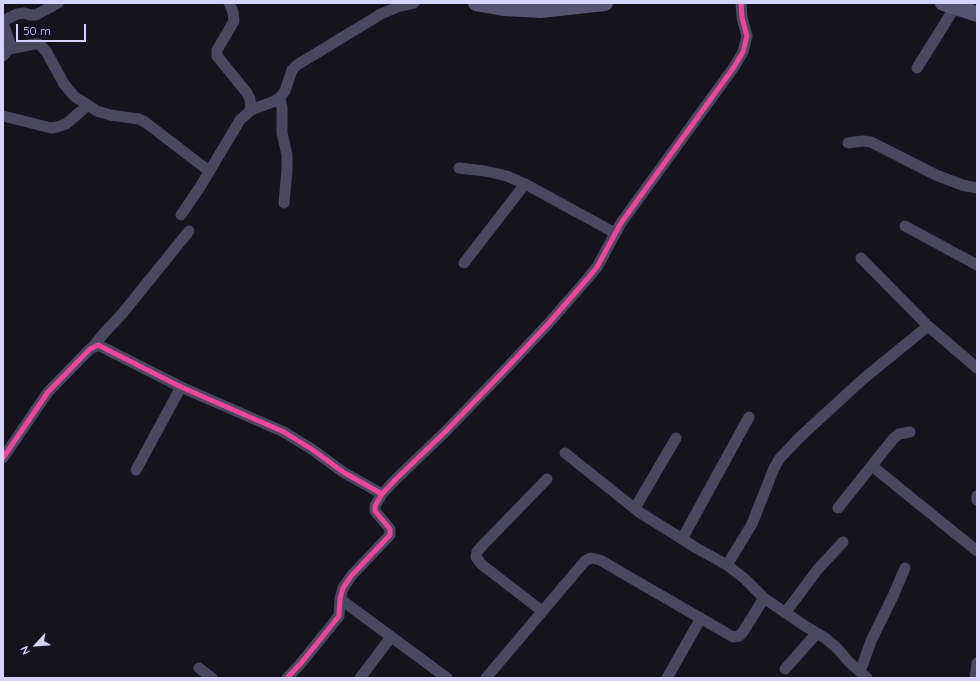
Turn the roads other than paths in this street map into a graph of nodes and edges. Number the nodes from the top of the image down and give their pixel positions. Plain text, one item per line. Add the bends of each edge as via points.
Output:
1 (58, 3) edge
2 (229, 3) edge
3 (414, 3) edge
4 (476, 3) edge
5 (605, 3) edge
6 (740, 3) edge
7 (949, 5) edge
8 (977, 14) edge
9 (3, 22) edge
10 (6, 53) edge
11 (917, 68) dead end
12 (280, 97) junction
13 (88, 105) junction
14 (251, 110) junction
15 (3, 116) edge
16 (848, 143) dead end
17 (459, 168) dead end
18 (210, 171) junction
19 (525, 184) junction
20 (977, 188) edge
21 (284, 203) dead end
22 (181, 215) dead end
23 (904, 226) dead end
24 (189, 230) dead end
25 (615, 233) junction
26 (861, 258) dead end
27 (464, 263) dead end
28 (977, 265) edge
29 (928, 326) junction
30 (93, 347) junction
31 (977, 368) edge
32 (181, 387) junction
33 (749, 418) dead end
34 (910, 432) dead end
35 (676, 438) dead end
36 (565, 453) dead end
37 (3, 458) edge
38 (872, 466) junction
39 (136, 470) dead end
40 (546, 479) dead end
41 (382, 494) junction
42 (977, 496) edge
43 (977, 500) edge
44 (635, 508) junction
45 (838, 508) dead end
46 (682, 539) junction
47 (843, 542) dead end
48 (976, 549) edge
49 (727, 565) junction
50 (904, 568) dead end
51 (764, 598) junction
52 (340, 599) junction
53 (542, 611) junction
54 (786, 613) junction
55 (701, 618) junction
56 (817, 633) junction
57 (391, 637) junction
58 (977, 663) edge
59 (199, 668) dead end
60 (785, 669) dead end
61 (863, 675) edge
62 (212, 678) edge
63 (287, 678) edge
64 (360, 678) edge
65 (447, 678) edge
66 (486, 678) edge
67 (667, 678) edge
68 (975, 678) edge

1 - 9 street via 36,14 17,14
2 - 14 street via 234,21 217,50 217,56 247,92
3 - 12 street via 381,14 297,65 292,70 285,91
4 - 5 main road via 540,10
6 - 25 street via 747,36 743,52
7 - 8 main road
7 - 11 street
9 - 10 street via 10,43
10 - 13 street via 39,44 68,91
12 - 14 street
12 - 21 street via 282,133 287,155
13 - 15 street via 66,124 52,128
13 - 18 street via 110,115 145,122
14 - 18 street via 240,120
16 - 20 street via 871,142 936,175
17 - 19 street via 507,176
18 - 22 street
19 - 25 street
19 - 27 street
23 - 28 street
24 - 30 street
25 - 41 street via 597,267 548,324
26 - 29 street
29 - 31 street
29 - 49 street via 862,380 780,458 752,524
30 - 32 street via 102,346
30 - 37 street via 48,392
32 - 39 street
32 - 41 street via 284,432 343,472
33 - 46 street
34 - 38 street via 902,432 897,436
35 - 44 street
36 - 44 street
38 - 45 street
38 - 48 street
40 - 53 street via 481,547 476,557 481,564
41 - 52 street via 375,511 390,529 390,535 352,575
42 - 43 street
44 - 46 street
46 - 49 street
47 - 54 street via 818,569
49 - 51 street
50 - 61 street via 871,641
51 - 54 street
51 - 55 street via 738,636 731,636
52 - 57 street
52 - 63 street via 339,616
53 - 55 street via 586,561 595,558
53 - 66 street
54 - 56 street
55 - 67 street
56 - 60 street
56 - 61 street via 837,648
57 - 64 street
57 - 65 street
58 - 68 street
59 - 62 street

